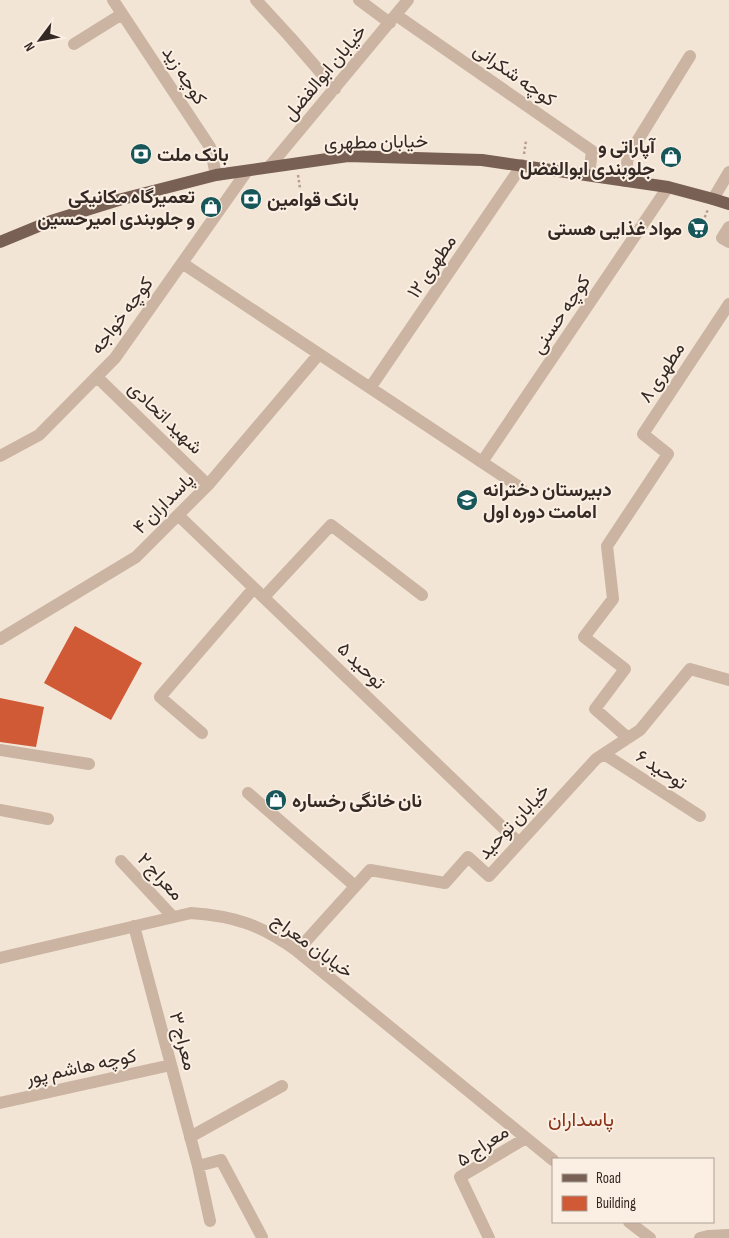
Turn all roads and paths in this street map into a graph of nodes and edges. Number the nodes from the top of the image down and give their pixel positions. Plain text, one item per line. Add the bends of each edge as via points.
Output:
1 (113, 0) edge
2 (256, 0) edge
3 (359, 0) edge
4 (408, 0) edge
5 (122, 14) junction
6 (393, 19) junction
7 (74, 44) dead end
8 (690, 56) dead end
9 (335, 89) junction
10 (522, 165) junction
11 (269, 167) junction
12 (247, 171) junction
13 (729, 172) edge
14 (216, 175) junction
15 (588, 175) junction
16 (624, 181) junction
17 (668, 187) junction
18 (713, 199) junction
19 (729, 204) edge
20 (729, 227) edge
21 (0, 242) edge
22 (729, 242) edge
23 (182, 263) junction
24 (729, 304) edge
25 (319, 354) junction
26 (97, 377) junction
27 (370, 388) junction
28 (0, 456) edge
29 (482, 462) junction
30 (208, 484) junction
31 (521, 488) dead end
32 (178, 515) junction
33 (259, 593) junction
34 (422, 595) dead end
35 (0, 639) edge
36 (729, 680) edge
37 (202, 733) dead end
38 (628, 738) junction
39 (0, 750) edge
40 (604, 754) junction
41 (89, 764) dead end
42 (248, 793) dead end
43 (0, 810) edge
44 (700, 816) dead end
45 (48, 819) dead end
46 (519, 843) junction
47 (121, 861) dead end
48 (355, 886) junction
49 (173, 917) junction
50 (134, 926) junction
51 (297, 951) junction
52 (0, 958) edge
53 (171, 1065) junction
54 (282, 1086) dead end
55 (0, 1103) edge
56 (190, 1137) junction
57 (526, 1138) junction
58 (552, 1159) edge
59 (198, 1166) junction
60 (210, 1221) dead end
61 (629, 1223) edge
62 (729, 1235) edge
63 (262, 1237) edge
64 (705, 1237) edge
65 (489, 1238) edge
66 (650, 1238) edge

1 - 5 street, کوچه زید
2 - 9 street
3 - 6 street
4 - 6 street, خیابان ابوالفضل
5 - 7 street
5 - 14 street, کوچه زید via 210,147
6 - 9 street, خیابان ابوالفضل
6 - 15 street, کوچه شکرانی via 592,151
8 - 16 street via 628,156
9 - 11 street, خیابان ابوالفضل
10 - 11 main road, خیابان مطهری via 482,160 348,156
10 - 15 main road, خیابان مطهری
10 - 27 street, مطهری ۱۲
11 - 12 main road, خیابان مطهری
12 - 14 main road, خیابان مطهری
12 - 23 street, کوچه خواجه
13 - 18 street
14 - 21 main road, خیابان مطهری via 51,221
15 - 16 main road, خیابان مطهری
16 - 17 main road, خیابان مطهری
17 - 18 main road, خیابان مطهری
17 - 29 street, کوچه حسنی
18 - 19 main road, خیابان مطهری
20 - 22 street via 722,238
23 - 25 street
23 - 26 street, کوچه خواجه via 116,358
24 - 38 street, مطهری ۸ via 643,434 668,454 607,546 612,598 584,637 625,669 595,709
25 - 27 street
25 - 30 street, پاسداران ۴
26 - 28 street, کوچه خواجه via 39,435
26 - 30 street, شهید اتحادی
27 - 29 street
29 - 31 street
30 - 32 street, پاسداران ۴
32 - 33 street, توحید ۵
32 - 35 street, پاسداران ۴ via 136,557
33 - 34 street via 331,525
33 - 37 street via 160,697
33 - 46 street, توحید ۵
36 - 38 street, خیابان توحید via 690,669 640,730
38 - 40 street, خیابان توحید
39 - 41 street
40 - 44 street, توحید ۶
40 - 46 street, خیابان توحید
42 - 48 street
43 - 45 street
46 - 48 street, خیابان توحید via 489,876 468,857 445,883 370,870
47 - 49 street, معراج ۲
48 - 51 street, خیابان توحید
49 - 50 street, خیابان معراج
49 - 51 street, خیابان معراج via 191,912 236,919 258,927
50 - 52 street, خیابان معراج
50 - 53 street, معراج ۳
51 - 57 street, خیابان معراج
53 - 55 street, کوچه هاشم پور
53 - 56 street, معراج ۳
54 - 56 street
56 - 59 street, معراج ۳
57 - 58 street, خیابان معراج
57 - 65 street, معراج ۵ via 460,1177
59 - 60 street, معراج ۳
59 - 63 street via 221,1160
61 - 66 street
62 - 64 street

